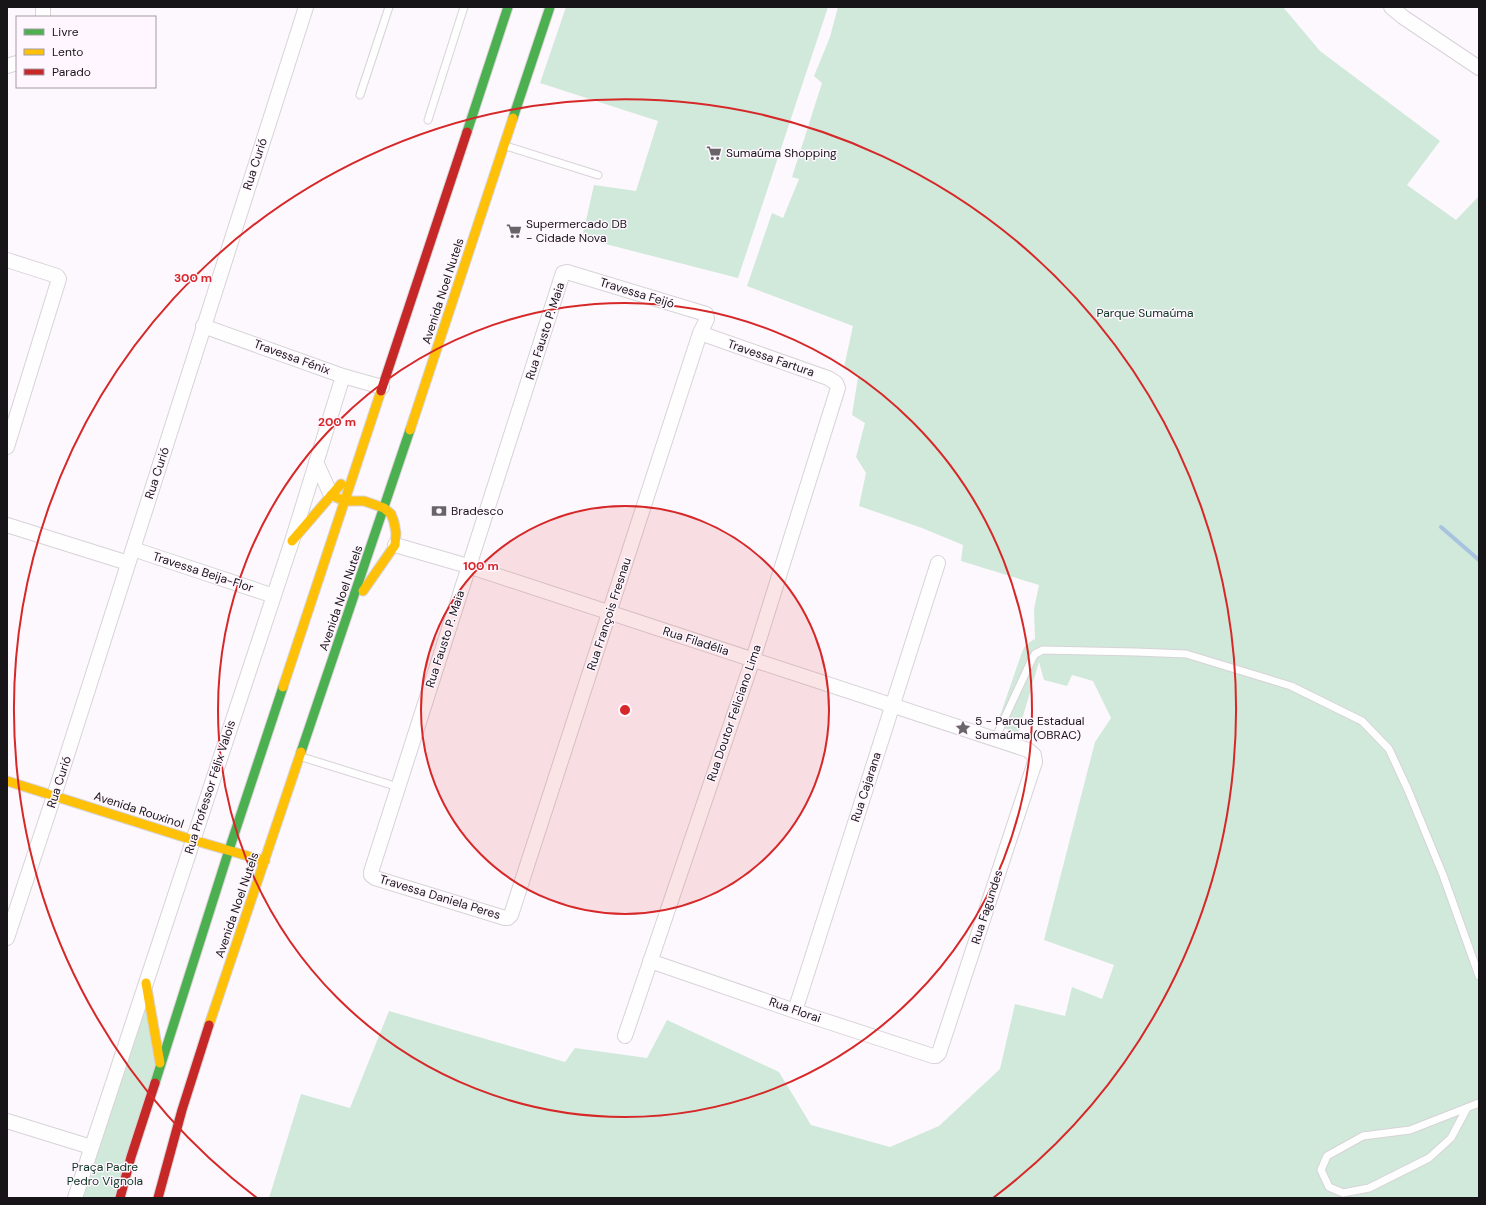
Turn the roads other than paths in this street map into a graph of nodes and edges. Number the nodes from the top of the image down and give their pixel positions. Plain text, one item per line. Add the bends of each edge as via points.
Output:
1 (306, 7) edge
2 (389, 7) edge
3 (464, 7) edge
4 (508, 7) edge
5 (550, 7) edge
6 (1391, 7) edge
7 (1479, 68) edge
8 (360, 95) dead end
9 (428, 120) dead end
10 (504, 145) junction
11 (598, 175) dead end
12 (7, 260) edge
13 (567, 272) joint
14 (706, 314) joint
15 (203, 326) junction
16 (700, 333) junction
17 (344, 376) junction
18 (382, 387) junction
19 (838, 388) joint
20 (7, 447) edge
21 (316, 462) junction
22 (354, 470) junction
23 (331, 495) junction
24 (344, 500) junction
25 (384, 508) junction
26 (7, 526) edge
27 (292, 541) junction
28 (395, 545) junction
29 (133, 549) junction
30 (128, 563) junction
31 (938, 563) dead end
32 (468, 566) junction
33 (274, 596) junction
34 (349, 612) junction
35 (610, 614) junction
36 (753, 659) junction
37 (893, 705) junction
38 (995, 739) junction
39 (300, 756) junction
40 (1035, 762) joint
41 (7, 781) edge
42 (398, 787) junction
43 (54, 796) junction
44 (193, 840) junction
45 (229, 850) junction
46 (265, 861) junction
47 (371, 872) joint
48 (511, 915) joint
49 (7, 938) edge
50 (650, 961) junction
51 (1479, 976) edge
52 (146, 983) junction
53 (795, 1011) junction
54 (624, 1036) dead end
55 (939, 1053) joint
56 (160, 1066) junction
57 (1479, 1103) edge
58 (1467, 1108) junction
59 (7, 1121) edge
60 (91, 1147) junction
61 (74, 1198) edge
62 (120, 1198) edge
63 (158, 1198) edge

1 - 15 street, Rua Curió
2 - 8 lane
3 - 9 lane
4 - 18 main road, Avenida Noel Nutels
5 - 10 main road, Avenida Noel Nutels
6 - 7 street
10 - 11 lane
10 - 25 main road, Avenida Noel Nutels
12 - 20 street via 57,276 58,283
13 - 14 street, Travessa Feijó
13 - 32 street, Rua Fausto P. Maia via 563,273
14 - 16 street, Rua François Fresnau via 707,319
15 - 17 street, Travessa Fénix
15 - 29 street, Rua Curió
16 - 19 street, Travessa Fartura via 828,378 836,383
16 - 35 street, Rua François Fresnau
17 - 18 street, Travessa Fénix
17 - 21 street, Rua Professor Félix Valois
18 - 22 main road, Avenida Noel Nutels
19 - 36 street, Rua Doutor Feliciano Lima
21 - 23 street
21 - 27 street, Rua Professor Félix Valois
22 - 23 main road
22 - 24 main road, Avenida Noel Nutels
23 - 24 main road
23 - 27 main road
24 - 25 main road via 364,501
24 - 45 main road, Avenida Noel Nutels
25 - 28 main road via 391,514 394,522
25 - 34 main road, Avenida Noel Nutels
26 - 30 street
27 - 33 street, Rua Professor Félix Valois
28 - 32 street, Rua Filadélia
28 - 34 main road
29 - 30 street, Rua Curió
29 - 33 street, Travessa Beija-Flor
30 - 43 street, Rua Curió
31 - 37 street, Rua Cajarana
32 - 35 street, Rua Filadélia
32 - 42 street, Rua Fausto P. Maia
33 - 44 street, Rua Professor Félix Valois
34 - 39 main road, Avenida Noel Nutels
35 - 36 street, Rua Filadélia
35 - 48 street, Rua François Fresnau
36 - 37 street, Rua Filadélia
36 - 50 street, Rua Doutor Feliciano Lima
37 - 38 street, Rua Filadélia
37 - 53 street, Rua Cajarana
38 - 40 street, Rua Filadélia via 1028,750 1034,756
38 - 51 lane via 1032,659 1043,650 1186,654 1291,686 1362,721 1389,749 1443,875
39 - 42 lane
39 - 46 main road, Avenida Noel Nutels
40 - 55 street, Rua Fagundes
41 - 43 main road, Avenida Rouxinol
42 - 47 street, Rua Fausto P. Maia
43 - 44 main road, Avenida Rouxinol
43 - 49 street, Rua Curió
44 - 45 main road, Avenida Rouxinol
44 - 52 street, Rua Professor Félix Valois
45 - 46 main road, Avenida Rouxinol
45 - 56 main road, Avenida Noel Nutels
46 - 63 main road, Avenida Noel Nutels via 182,1110
47 - 48 street, Travessa Daniela Peres via 375,878 505,918
50 - 53 street, Rua Florai
50 - 54 street, Rua Doutor Feliciano Lima
52 - 56 main road
52 - 60 street, Rua Professor Félix Valois
53 - 55 street, Rua Florai via 933,1056
56 - 62 main road, Avenida Noel Nutels
57 - 58 lane
58 - 58 lane via 1410,1130 1363,1136 1327,1156 1321,1170 1329,1187 1343,1193 1368,1188 1429,1158 1451,1138
59 - 60 street
60 - 61 street, Rua Professor Félix Valois

